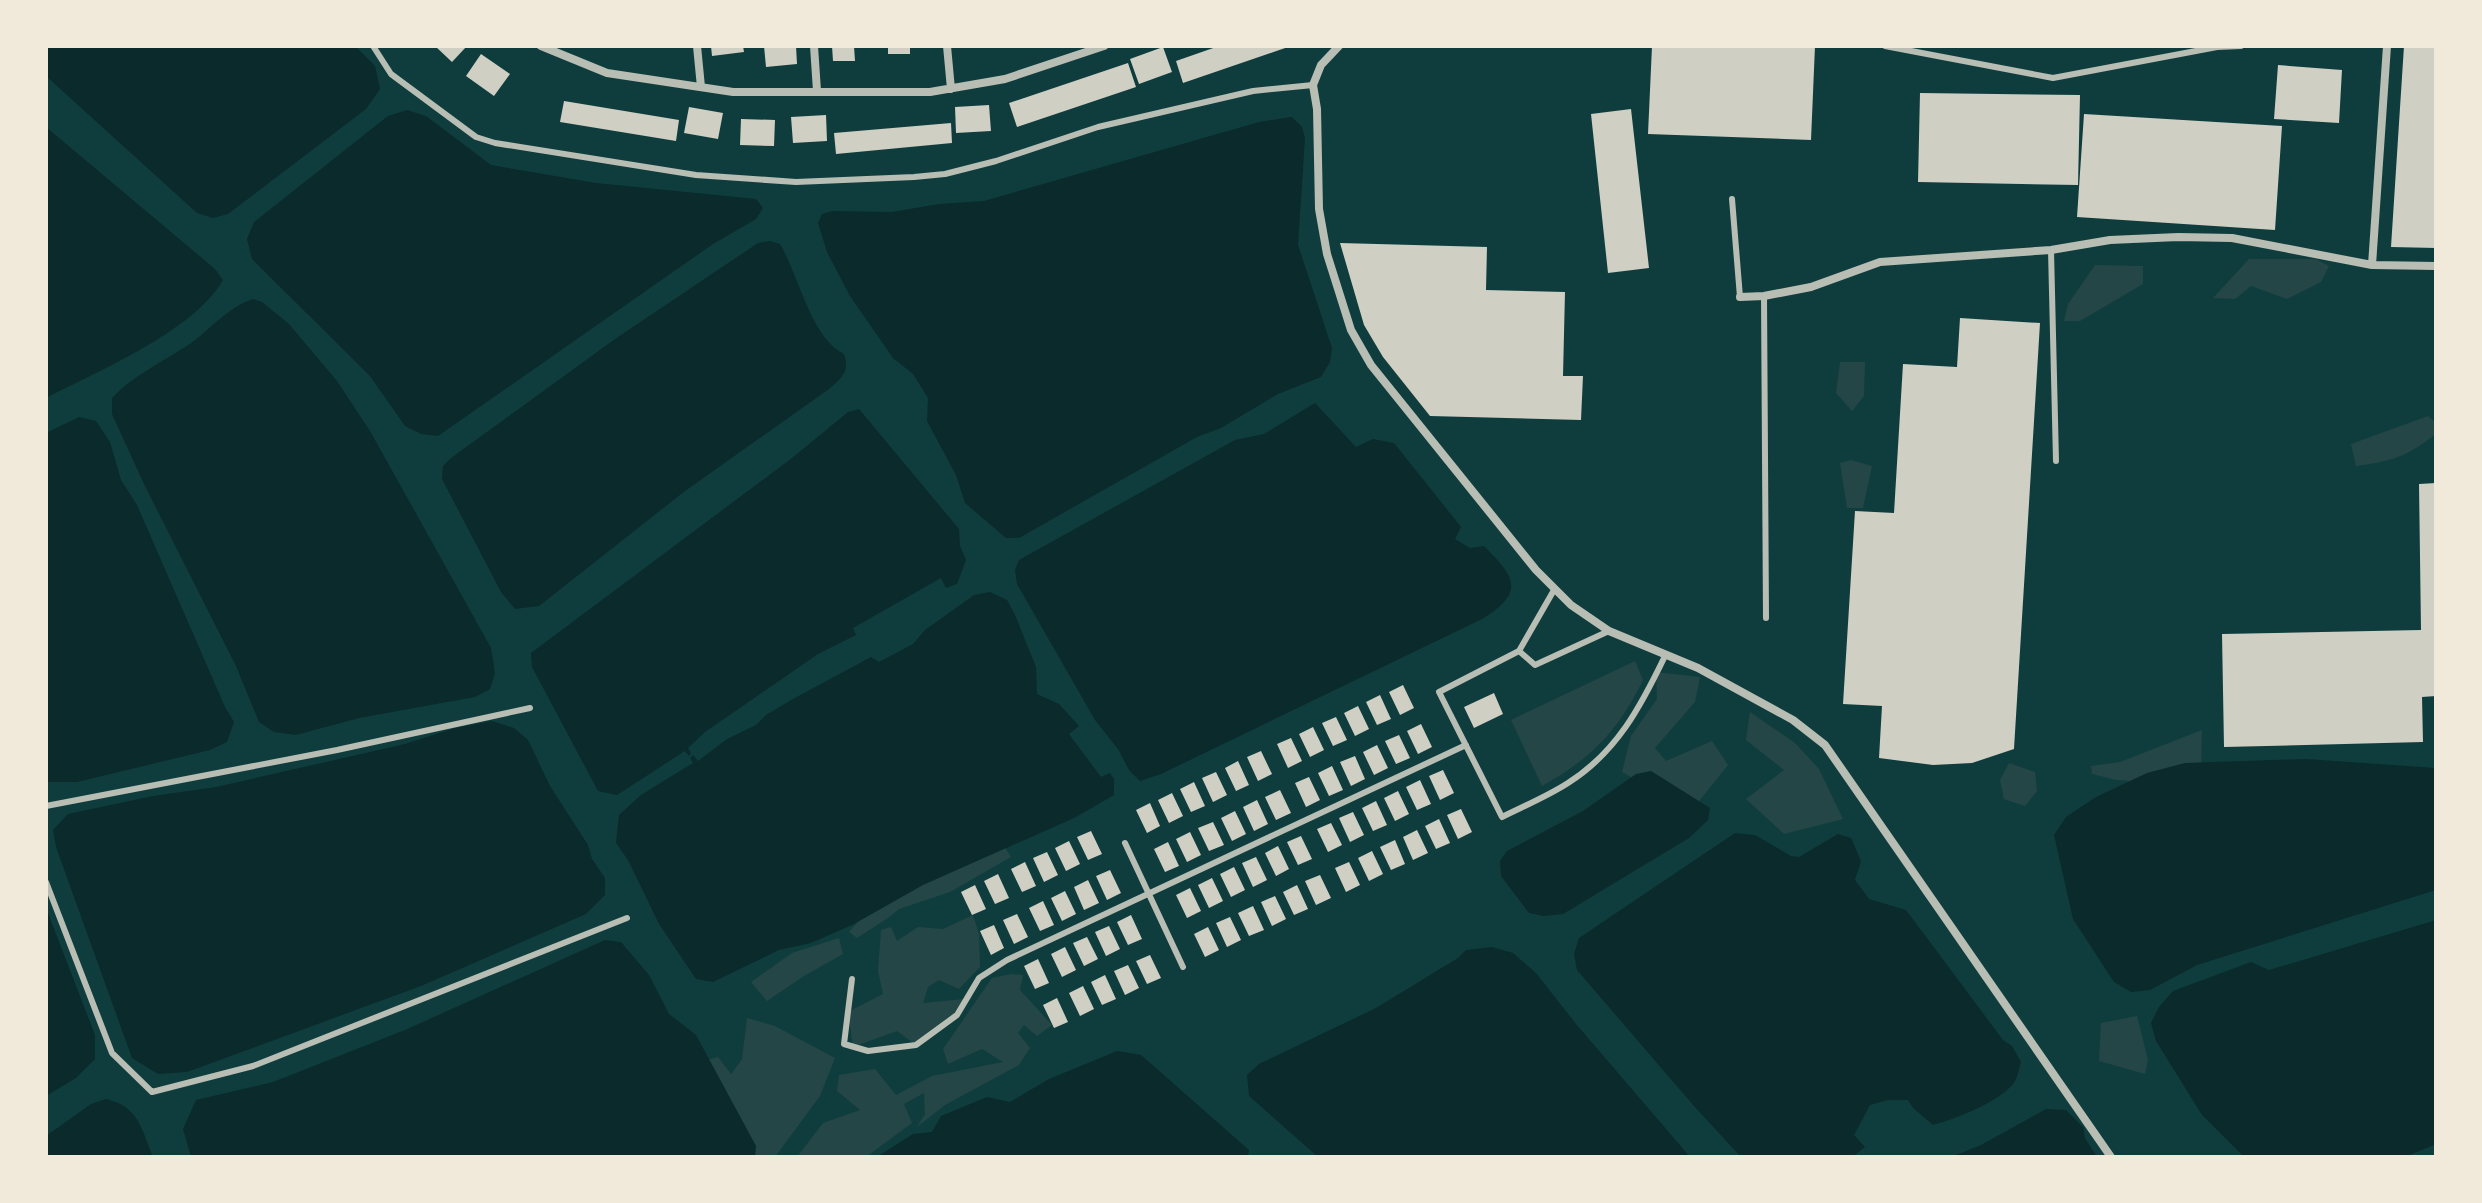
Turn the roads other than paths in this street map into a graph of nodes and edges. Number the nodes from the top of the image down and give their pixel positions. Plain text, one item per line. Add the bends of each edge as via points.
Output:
1 (373, 46) edge
2 (541, 46) edge
3 (568, 46) edge
4 (697, 46) edge
5 (814, 46) edge
6 (947, 46) edge
7 (1072, 46) edge
8 (1104, 46) edge
9 (1339, 46) edge
10 (1885, 46) edge
11 (2241, 46) edge
12 (2387, 46) edge
13 (1073, 56) junction
14 (568, 57) junction
15 (1313, 85) junction
16 (701, 87) junction
17 (951, 89) junction
18 (817, 91) junction
19 (1732, 199) dead end
20 (2051, 250) junction
21 (2372, 265) junction
22 (2436, 266) edge
23 (1764, 296) junction
24 (1740, 297) joint
25 (2056, 461) dead end
26 (1554, 590) junction
27 (1766, 618) dead end
28 (1609, 631) junction
29 (1519, 651) junction
30 (1665, 656) junction
31 (530, 708) dead end
32 (1466, 745) junction
33 (46, 806) edge
34 (1125, 843) dead end
35 (46, 882) edge
36 (1148, 894) junction
37 (627, 918) dead end
38 (1183, 967) dead end
39 (852, 979) dead end
40 (2111, 1157) edge

1 - 15 lane via 391,74 476,137 696,175 796,182 945,174 1098,127 1253,91
2 - 14 street
3 - 14 street
4 - 16 street
5 - 18 street
6 - 17 street
7 - 13 street
8 - 13 street
9 - 15 street via 1321,65
10 - 11 lane via 2053,78
12 - 21 street
13 - 17 street via 1005,79
14 - 16 street via 607,73
15 - 26 street via 1319,209 1351,330 1371,365
16 - 18 street
17 - 18 street
19 - 24 lane
20 - 21 street via 2110,240 2232,238
20 - 23 street via 1880,262 1811,287
20 - 25 lane
21 - 22 street
23 - 24 street
23 - 27 lane
26 - 28 street
26 - 29 lane
28 - 29 lane via 1535,665
28 - 30 street
29 - 32 lane via 1439,692
30 - 32 lane via 1639,710 1595,763 1502,817
30 - 40 street via 1698,668 1793,720 1825,745
31 - 33 lane
32 - 36 lane
34 - 36 lane
35 - 37 lane via 112,1053 152,1092 253,1066
36 - 38 lane
36 - 39 lane via 979,978 957,1015 916,1045 868,1051 844,1044

